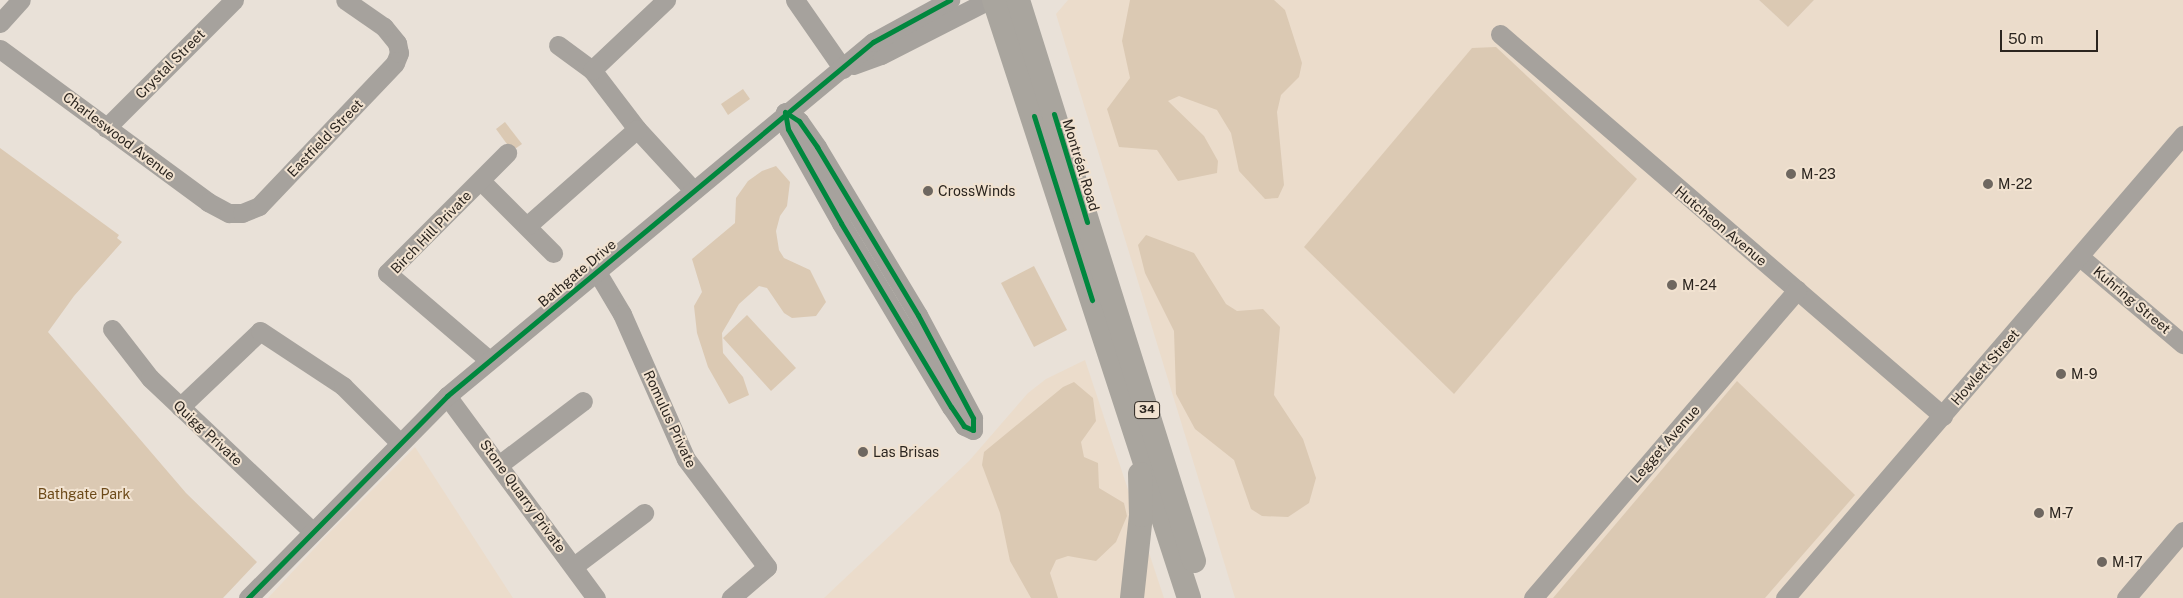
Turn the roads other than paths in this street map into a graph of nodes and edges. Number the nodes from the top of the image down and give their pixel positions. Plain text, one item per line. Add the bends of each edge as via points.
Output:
1 (20, 0) edge
2 (234, 0) edge
3 (345, 0) edge
4 (666, 0) edge
5 (796, 0) edge
6 (950, 0) edge
7 (989, 0) edge
8 (994, 0) edge
9 (1018, 0) edge
10 (0, 23) edge
11 (1500, 34) dead end
12 (558, 46) dead end
13 (0, 50) edge
14 (843, 69) junction
15 (592, 70) junction
16 (785, 112) junction
17 (106, 128) junction
18 (637, 129) junction
19 (2183, 135) edge
20 (507, 153) dead end
21 (481, 181) junction
22 (693, 190) junction
23 (242, 213) joint
24 (528, 225) junction
25 (553, 253) dead end
26 (2080, 257) junction
27 (597, 272) junction
28 (1797, 290) junction
29 (112, 329) dead end
30 (2183, 344) edge
31 (489, 360) junction
32 (447, 396) junction
33 (583, 401) dead end
34 (180, 408) junction
35 (1943, 416) junction
36 (1137, 438) junction
37 (399, 442) junction
38 (500, 464) junction
39 (644, 513) dead end
40 (312, 531) junction
41 (2183, 531) edge
42 (574, 566) junction
43 (248, 598) edge
44 (596, 598) edge
45 (732, 598) edge
46 (1132, 598) edge
47 (1189, 598) edge
48 (1206, 598) edge
49 (1533, 598) edge
50 (1785, 598) edge
51 (2126, 598) edge

1 - 10 street
2 - 17 street, Crystal Street
3 - 23 street, Eastfield Street via 384,27 397,42 395,63 259,206
4 - 15 street
5 - 14 street
6 - 14 street, Bathgate Drive via 873,42
7 - 14 street, Bathgate Drive via 881,55
8 - 36 main road, 34
9 - 48 main road, Montréal Road / 34
11 - 28 street, Hutcheon Avenue
12 - 15 street
13 - 17 street, Charleswood Avenue
14 - 16 street, Bathgate Drive
15 - 18 street
16 - 16 street via 788,128 822,191 951,407 964,426 973,430 973,418 918,315 817,147 799,121
16 - 22 street, Bathgate Drive
17 - 23 street, Charleswood Avenue via 208,202 229,213
18 - 22 street
18 - 24 street
19 - 26 street, Howlett Street
20 - 21 street, Birch Hill Private
21 - 24 street, Birch Hill Private
21 - 31 street, Birch Hill Private via 388,273
22 - 27 street, Bathgate Drive
24 - 25 street, Birch Hill Private
26 - 30 street, Kuhring Street
26 - 35 street, Howlett Street
27 - 31 street, Bathgate Drive
27 - 45 street, Romulus Private via 622,314 686,459 767,567
28 - 35 street, Hutcheon Avenue
28 - 49 street, Legget Avenue
29 - 34 street, Quigg Private via 150,378
31 - 32 street, Bathgate Drive
32 - 37 street, Bathgate Drive
32 - 38 street, Stone Quarry Private
33 - 38 street
34 - 37 street via 260,331 343,386
34 - 40 street, Quigg Private
35 - 50 street, Howlett Street
36 - 46 main road via 1141,514
36 - 47 main road, 34
37 - 40 street, Bathgate Drive
38 - 42 street, Stone Quarry Private
39 - 42 street
40 - 43 street, Bathgate Drive
41 - 51 street
42 - 44 street, Stone Quarry Private

